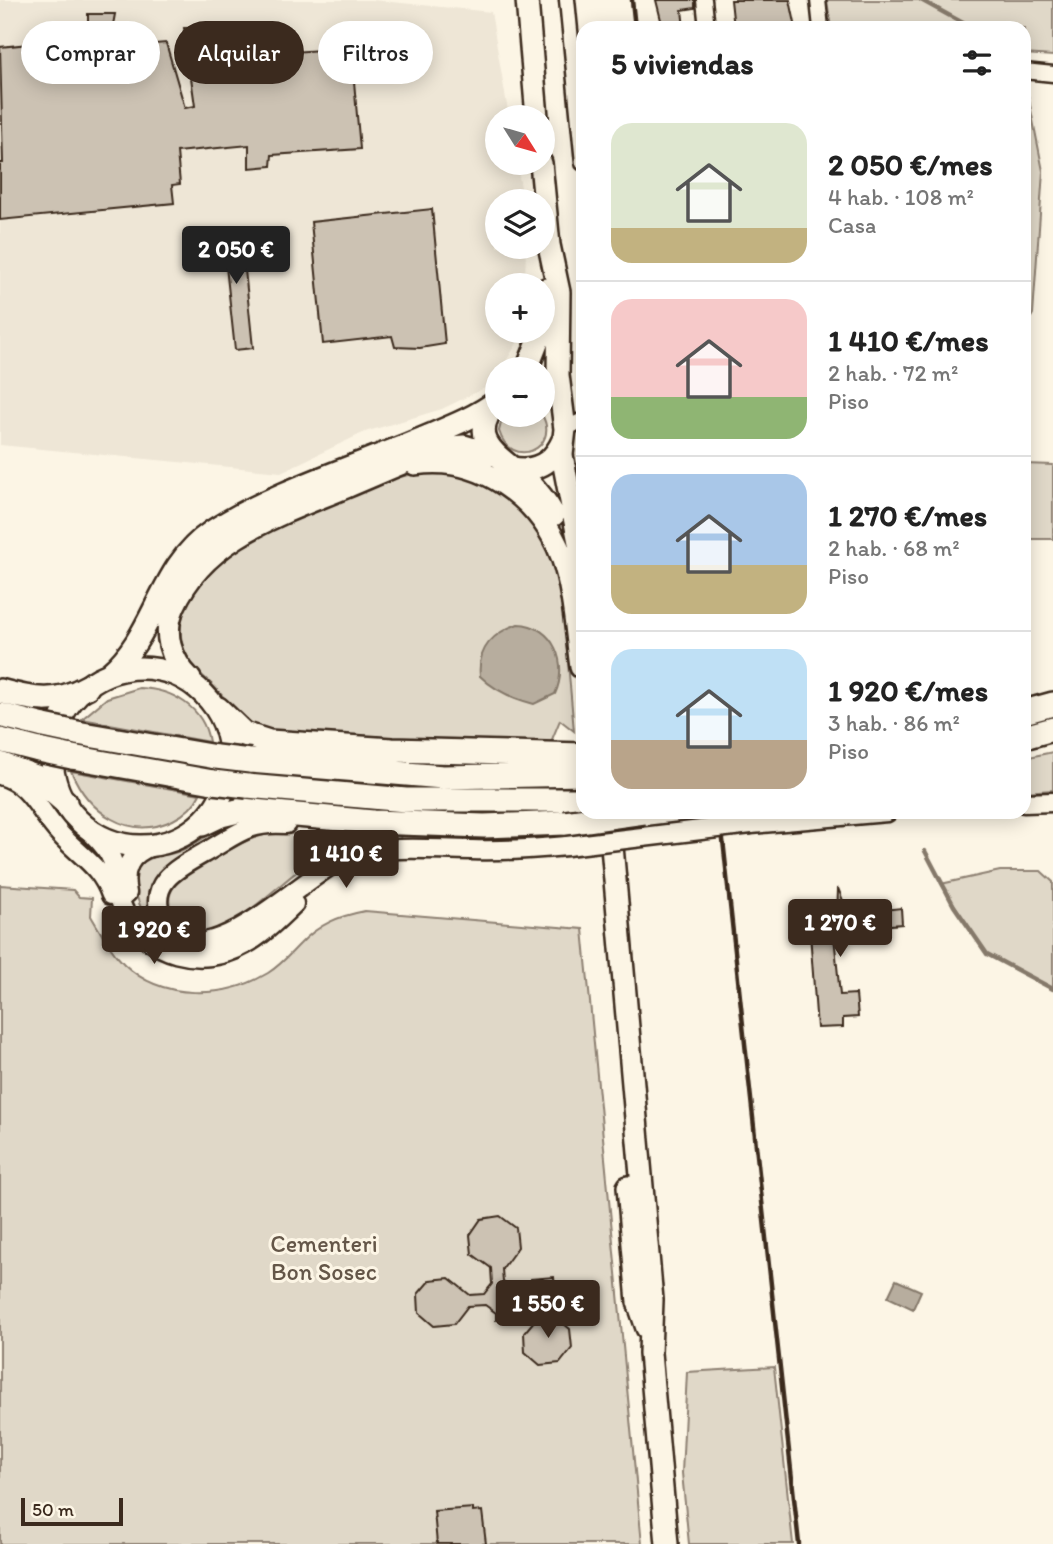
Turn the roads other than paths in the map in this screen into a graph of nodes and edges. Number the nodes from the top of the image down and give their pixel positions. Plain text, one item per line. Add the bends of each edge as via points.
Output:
1 (527, 0) edge
2 (567, 0) edge
3 (704, 0) edge
4 (818, 0) edge
5 (706, 21) edge
6 (820, 21) edge
7 (1038, 73) edge
8 (576, 83) edge
9 (1053, 87) edge
10 (536, 105) edge
11 (552, 259) edge
12 (555, 406) edge
13 (485, 408) edge
14 (485, 427) edge
15 (568, 427) edge
16 (501, 461) junction
17 (393, 468) junction
18 (576, 527) edge
19 (576, 586) edge
20 (576, 637) edge
21 (108, 674) junction
22 (195, 685) junction
23 (87, 687) junction
24 (0, 691) edge
25 (1053, 704) edge
26 (218, 709) junction
27 (1031, 710) edge
28 (0, 715) edge
29 (1053, 729) edge
30 (1031, 735) edge
31 (0, 740) edge
32 (0, 764) edge
33 (568, 769) edge
34 (0, 775) edge
35 (65, 802) junction
36 (1053, 802) edge
37 (1031, 803) edge
38 (570, 808) edge
39 (597, 819) edge
40 (610, 819) edge
41 (808, 819) edge
42 (373, 822) junction
43 (202, 824) junction
44 (85, 826) junction
45 (152, 846) junction
46 (279, 910) junction
47 (649, 1331) junction
48 (667, 1544) edge

1 - 10 main road
2 - 8 street
3 - 5 street
4 - 6 street
7 - 9 street
11 - 15 main road via 559,292 558,375
12 - 15 main road
13 - 21 main road via 246,512 204,537 176,566 138,640
14 - 16 main road via 485,437
15 - 16 main road via 552,459 542,466 520,470
15 - 18 main road via 562,455
16 - 17 main road via 475,448 447,446
16 - 19 main road via 539,495 555,517
17 - 20 main road via 433,462 472,468 508,486 536,512 556,542
17 - 22 main road via 253,528 200,566 176,602 167,632 174,657
21 - 22 main road via 157,669
21 - 23 main road
22 - 26 main road
23 - 24 highway via 49,701
23 - 35 main road via 62,714 51,745 51,767
25 - 27 highway
26 - 33 highway via 237,729 262,741
26 - 43 main road via 228,733 228,776 220,799
28 - 33 highway, bridge via 216,757 391,775 495,778
29 - 30 highway
31 - 38 highway, bridge via 213,782 406,800
32 - 35 highway via 36,777
34 - 46 street via 28,790 60,835 99,869 125,926 158,954 194,964 230,960 260,943
35 - 44 main road
36 - 37 street
38 - 42 highway via 484,826
39 - 47 main road via 638,1301
40 - 47 main road via 652,1300
41 - 46 street, bridge via 567,846 359,853 306,880
42 - 43 highway via 242,810
42 - 46 street via 329,827 271,823 241,830 175,868 158,896 166,926 181,938 197,942 233,934
43 - 45 main road via 175,841
44 - 45 main road via 112,842
44 - 46 street via 111,858 126,915 160,947 188,957 217,956 251,941
45 - 46 street via 138,852 128,864 126,887 138,917 170,944 200,950 232,943
47 - 48 main road

